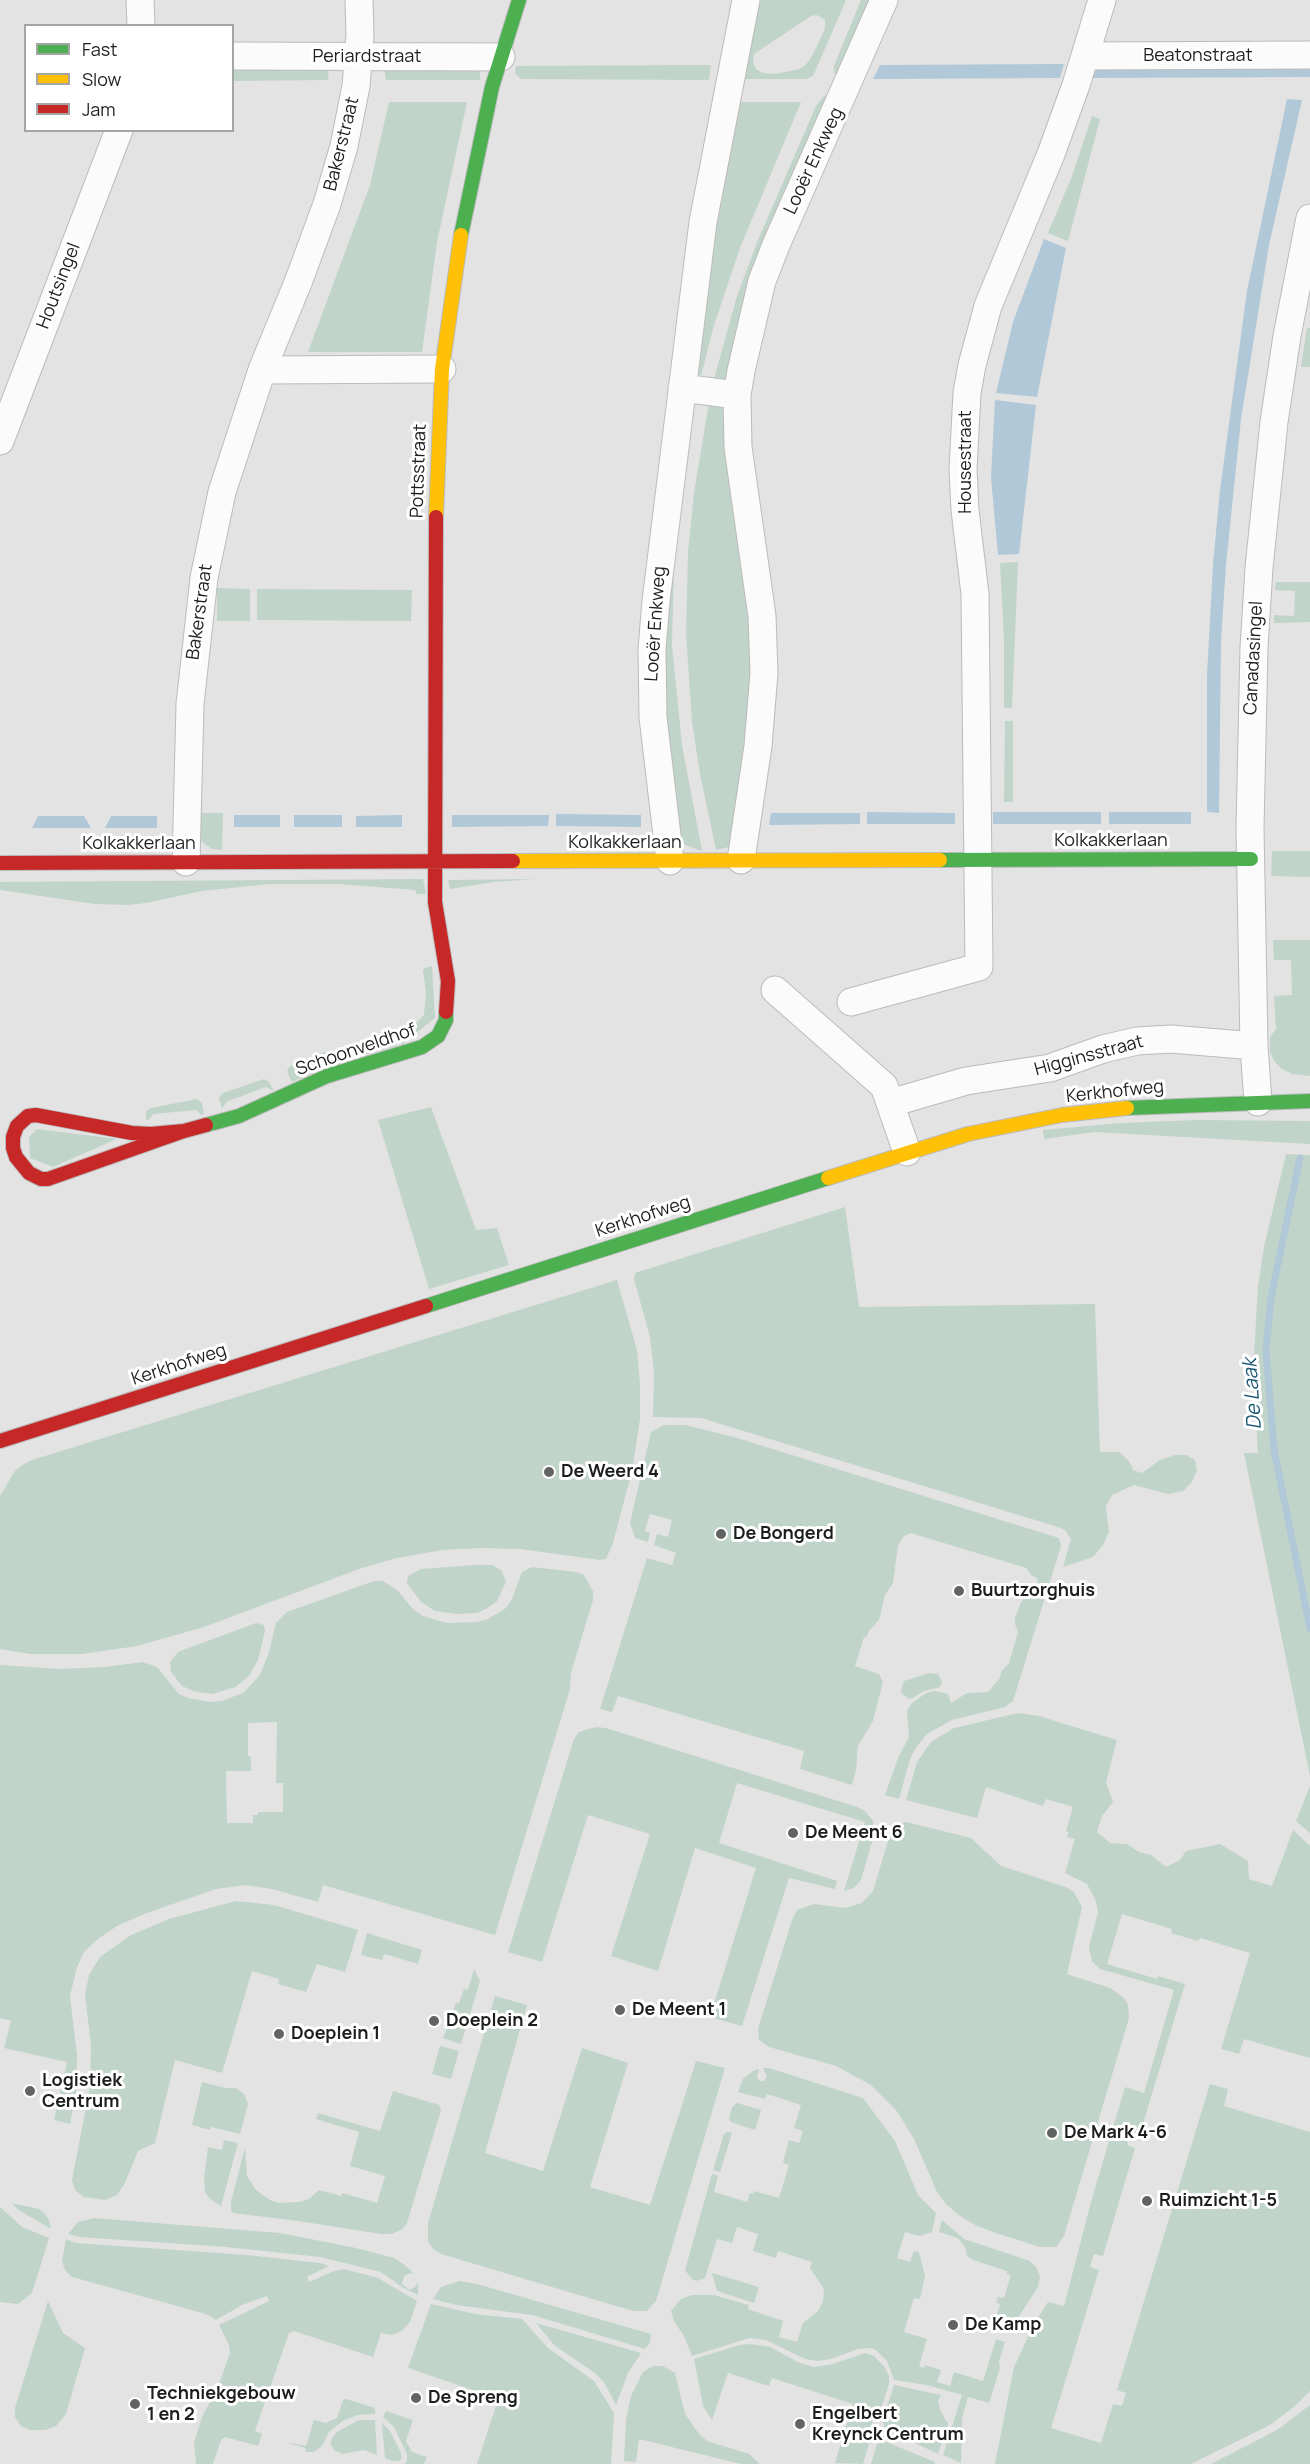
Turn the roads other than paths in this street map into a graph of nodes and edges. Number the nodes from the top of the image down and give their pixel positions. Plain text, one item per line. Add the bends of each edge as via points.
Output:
1 (140, 0) edge
2 (359, 0) edge
3 (519, 0) edge
4 (746, 0) edge
5 (885, 0) edge
6 (1102, 0) edge
7 (141, 24) edge
8 (1310, 55) edge
9 (234, 56) edge
10 (1085, 56) junction
11 (359, 57) junction
12 (501, 57) junction
13 (118, 132) edge
14 (1310, 218) edge
15 (442, 369) junction
16 (262, 370) junction
17 (682, 388) junction
18 (737, 396) junction
19 (0, 441) edge
20 (977, 859) junction
21 (1251, 859) junction
22 (741, 860) junction
23 (435, 861) junction
24 (670, 861) junction
25 (186, 862) junction
26 (0, 863) edge
27 (775, 990) dead end
28 (851, 1002) dead end
29 (1254, 1046) junction
30 (1310, 1101) edge
31 (1258, 1102) junction
32 (891, 1103) junction
33 (184, 1131) junction
34 (907, 1152) junction
35 (0, 1441) edge

1 - 7 street
2 - 11 street, Bakerstraat
3 - 12 street, Pottsstraat
4 - 17 street, Looër Enkweg via 702,222
5 - 18 street, Looër Enkweg via 762,281
6 - 10 street, Housestraat
8 - 10 street, Beatonstraat
9 - 11 street, Periardstraat
10 - 20 street, Housestraat via 1051,154 988,306 967,393 963,469 975,594
11 - 12 street, Periardstraat
11 - 16 street, Bakerstraat via 344,146 327,204
12 - 15 street, Pottsstraat via 460,238
13 - 19 street, Houtsingel
14 - 21 street, Canadasingel via 1274,422 1260,557 1251,718
15 - 16 street
15 - 23 street, Pottsstraat via 435,566
16 - 25 street, Bakerstraat via 220,497 203,584 190,704
17 - 18 street
17 - 24 street, Looër Enkweg via 652,649 655,747
18 - 22 street, Looër Enkweg via 739,458 762,616 764,673
20 - 21 street, Kolkakkerlaan
20 - 22 street, Kolkakkerlaan
20 - 28 street, Housestraat via 979,967
21 - 29 street, Canadasingel
22 - 24 street, Kolkakkerlaan
23 - 24 street, Kolkakkerlaan
23 - 25 street, Kolkakkerlaan
23 - 33 street, Schoonveldhof via 436,914 448,991 448,1011 438,1036 422,1047 327,1076 239,1116
25 - 26 street, Kolkakkerlaan
27 - 32 street via 873,1075 884,1086
29 - 31 street, Canadasingel
29 - 32 street, Higginsstraat via 1171,1039 1137,1041 1050,1068 966,1081
30 - 31 street, Kerkhofweg
31 - 34 street, Kerkhofweg via 1166,1105 1062,1115 968,1134
32 - 34 street
33 - 33 street, Schoonveldhof via 132,1133 36,1115 16,1126 13,1148 28,1173 48,1179
34 - 35 street, Kerkhofweg

